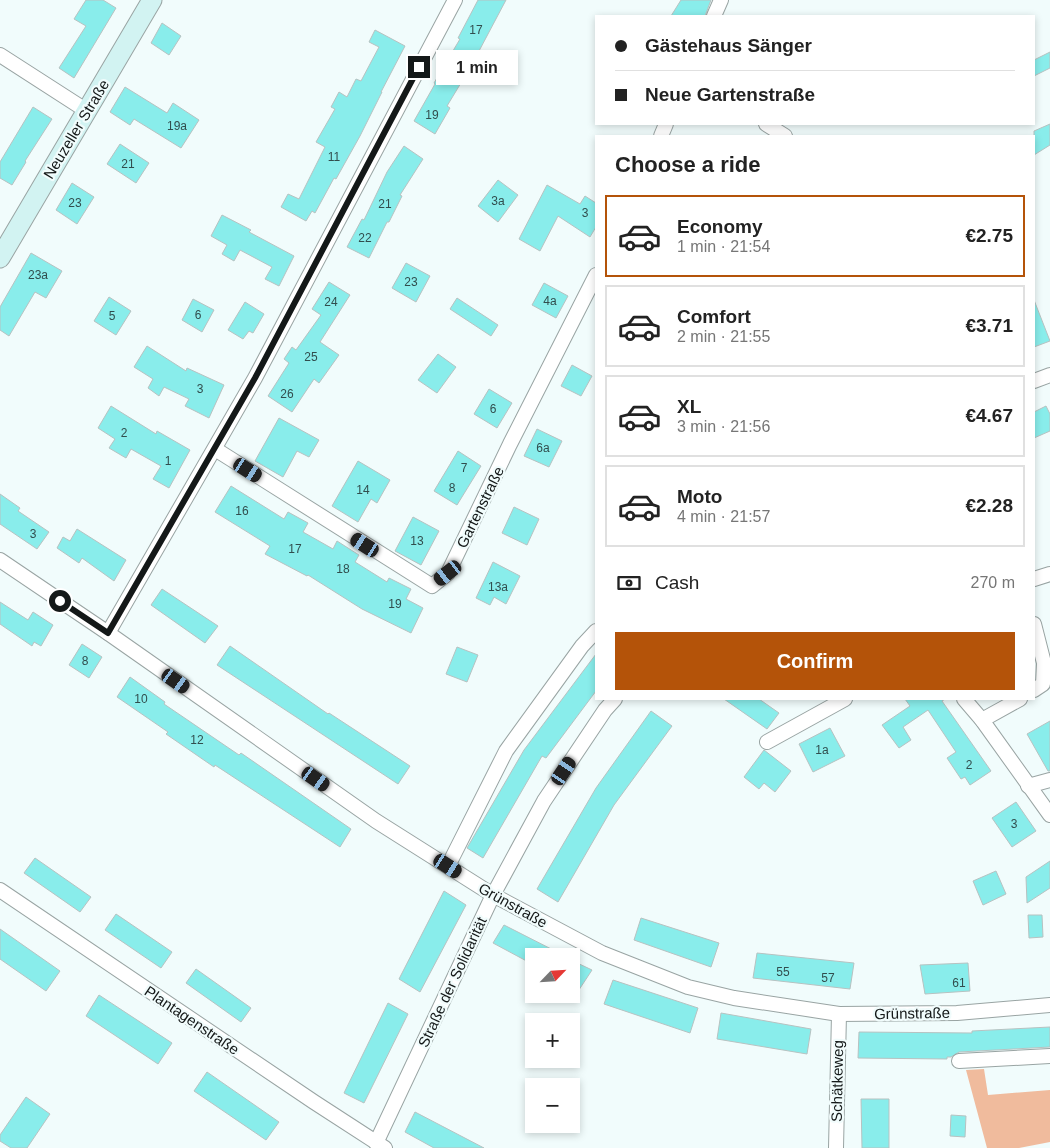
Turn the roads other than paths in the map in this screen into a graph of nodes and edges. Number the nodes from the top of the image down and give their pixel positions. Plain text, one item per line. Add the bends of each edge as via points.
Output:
1 (152, 0) edge
2 (454, 0) edge
3 (721, 0) edge
4 (714, 15) edge
5 (0, 55) edge
6 (87, 111) junction
7 (768, 125) edge
8 (783, 135) edge
9 (0, 258) edge
10 (595, 277) edge
11 (1050, 375) edge
12 (1035, 381) edge
13 (215, 449) junction
14 (0, 560) edge
15 (1050, 574) edge
16 (1035, 579) edge
17 (1035, 628) edge
18 (595, 632) edge
19 (108, 633) junction
20 (1035, 689) edge
21 (614, 700) edge
22 (843, 700) edge
23 (965, 700) edge
24 (1018, 700) edge
25 (982, 720) junction
26 (767, 742) dead end
27 (1050, 780) edge
28 (1028, 786) junction
29 (1050, 815) edge
30 (448, 866) junction
31 (0, 890) edge
32 (492, 895) junction
33 (1050, 1005) edge
34 (839, 1014) junction
35 (1050, 1056) edge
36 (959, 1061) dead end
37 (381, 1146) edge
38 (836, 1148) edge

1 - 6 main road, Neuzeller Straße
2 - 13 street
3 - 4 street
5 - 6 street
6 - 9 main road, Neuzeller Straße
7 - 8 street
10 - 13 street, Gartenstraße via 448,573 432,586
11 - 12 street
13 - 19 street
14 - 19 street, Grünstraße
15 - 16 street
17 - 20 street via 1044,663 1043,684
18 - 30 street via 506,751
19 - 30 street, Grünstraße via 376,821
21 - 32 street, Straße der Solidarität via 544,801
22 - 26 street
23 - 25 street
24 - 25 street
25 - 28 street
27 - 28 street
28 - 29 street
30 - 32 street, Grünstraße
31 - 37 street, Plantagenstraße
32 - 34 street, Grünstraße via 602,953 688,987 734,998
32 - 37 street, Straße der Solidarität
33 - 34 street, Grünstraße via 957,1013
34 - 38 street, Schätkeweg
35 - 36 street

